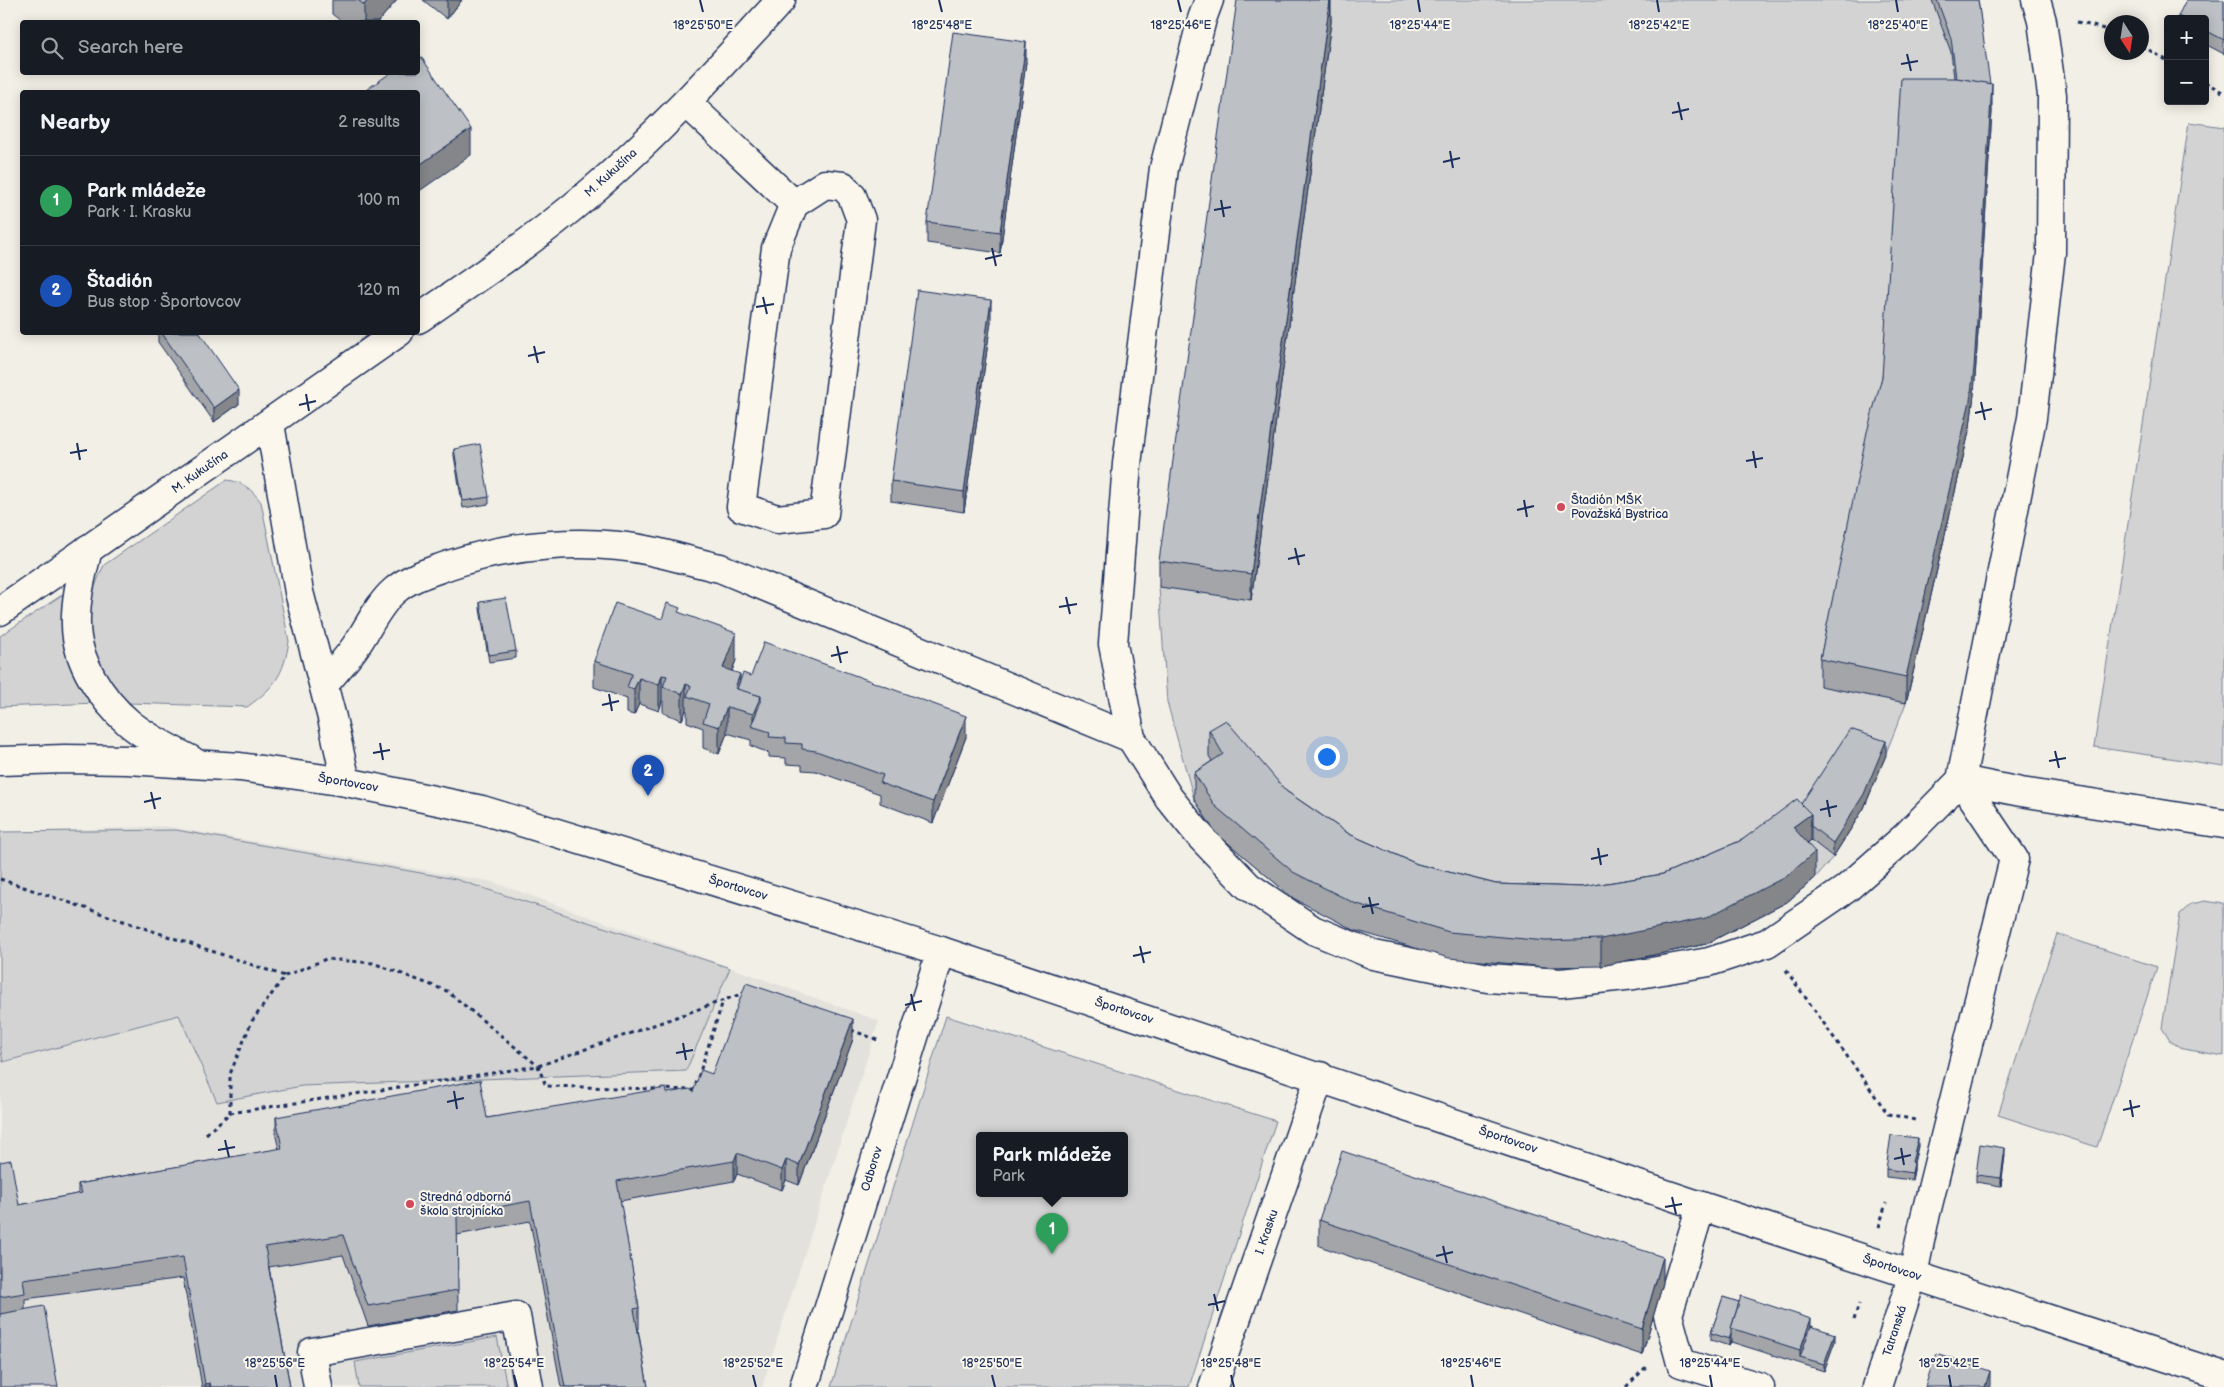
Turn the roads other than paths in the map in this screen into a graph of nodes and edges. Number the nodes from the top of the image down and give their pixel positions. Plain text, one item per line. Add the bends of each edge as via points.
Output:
1 (781, 0) edge
2 (1209, 0) edge
3 (2036, 0) edge
4 (687, 103) junction
5 (794, 204) junction
6 (420, 319) edge
7 (395, 335) edge
8 (270, 424) junction
9 (88, 549) junction
10 (0, 610) edge
11 (324, 685) junction
12 (1131, 738) junction
13 (0, 761) edge
14 (196, 763) junction
15 (1961, 780) junction
16 (346, 782) junction
17 (2224, 824) edge
18 (941, 950) junction
19 (1320, 1076) junction
20 (1701, 1206) junction
21 (1913, 1274) junction
22 (2224, 1376) edge
23 (318, 1387) edge
24 (529, 1387) edge
25 (804, 1387) edge
26 (1213, 1387) edge
27 (1760, 1387) edge
28 (1877, 1387) edge

1 - 4 street, M. Kukučína
2 - 12 street via 1164,168 1128,464 1113,644
3 - 15 street via 2052,95 2051,253 2032,418
4 - 5 street
4 - 6 street, M. Kukučína via 586,196 502,262
5 - 5 street via 776,248 741,507 777,519 824,514 861,220 852,196 843,186 825,184
7 - 8 street, M. Kukučína
8 - 9 street, M. Kukučína
8 - 11 street via 293,565
9 - 10 street, M. Kukučína
9 - 14 street via 78,593 75,626 82,657 96,686 128,722
11 - 12 street via 355,648 384,602 413,578 488,554 558,545 600,544 650,551 720,568
11 - 16 street
12 - 15 street via 1169,798 1200,836 1248,886 1312,930 1374,955 1488,978 1561,982 1634,975 1709,962 1767,943 1846,889
13 - 14 street, Športovcov via 65,759
14 - 16 street, Športovcov
15 - 17 street
15 - 21 street, Tatranská via 2014,860
16 - 18 street, Športovcov via 482,810
18 - 19 street, Športovcov
18 - 25 street, Odborov
19 - 20 street, Športovcov
19 - 26 street, I. Krasku
20 - 21 street, Športovcov
20 - 27 street via 1668,1315 1681,1363
21 - 22 street, Športovcov
21 - 28 street, Tatranská
23 - 24 street via 312,1352 516,1316

